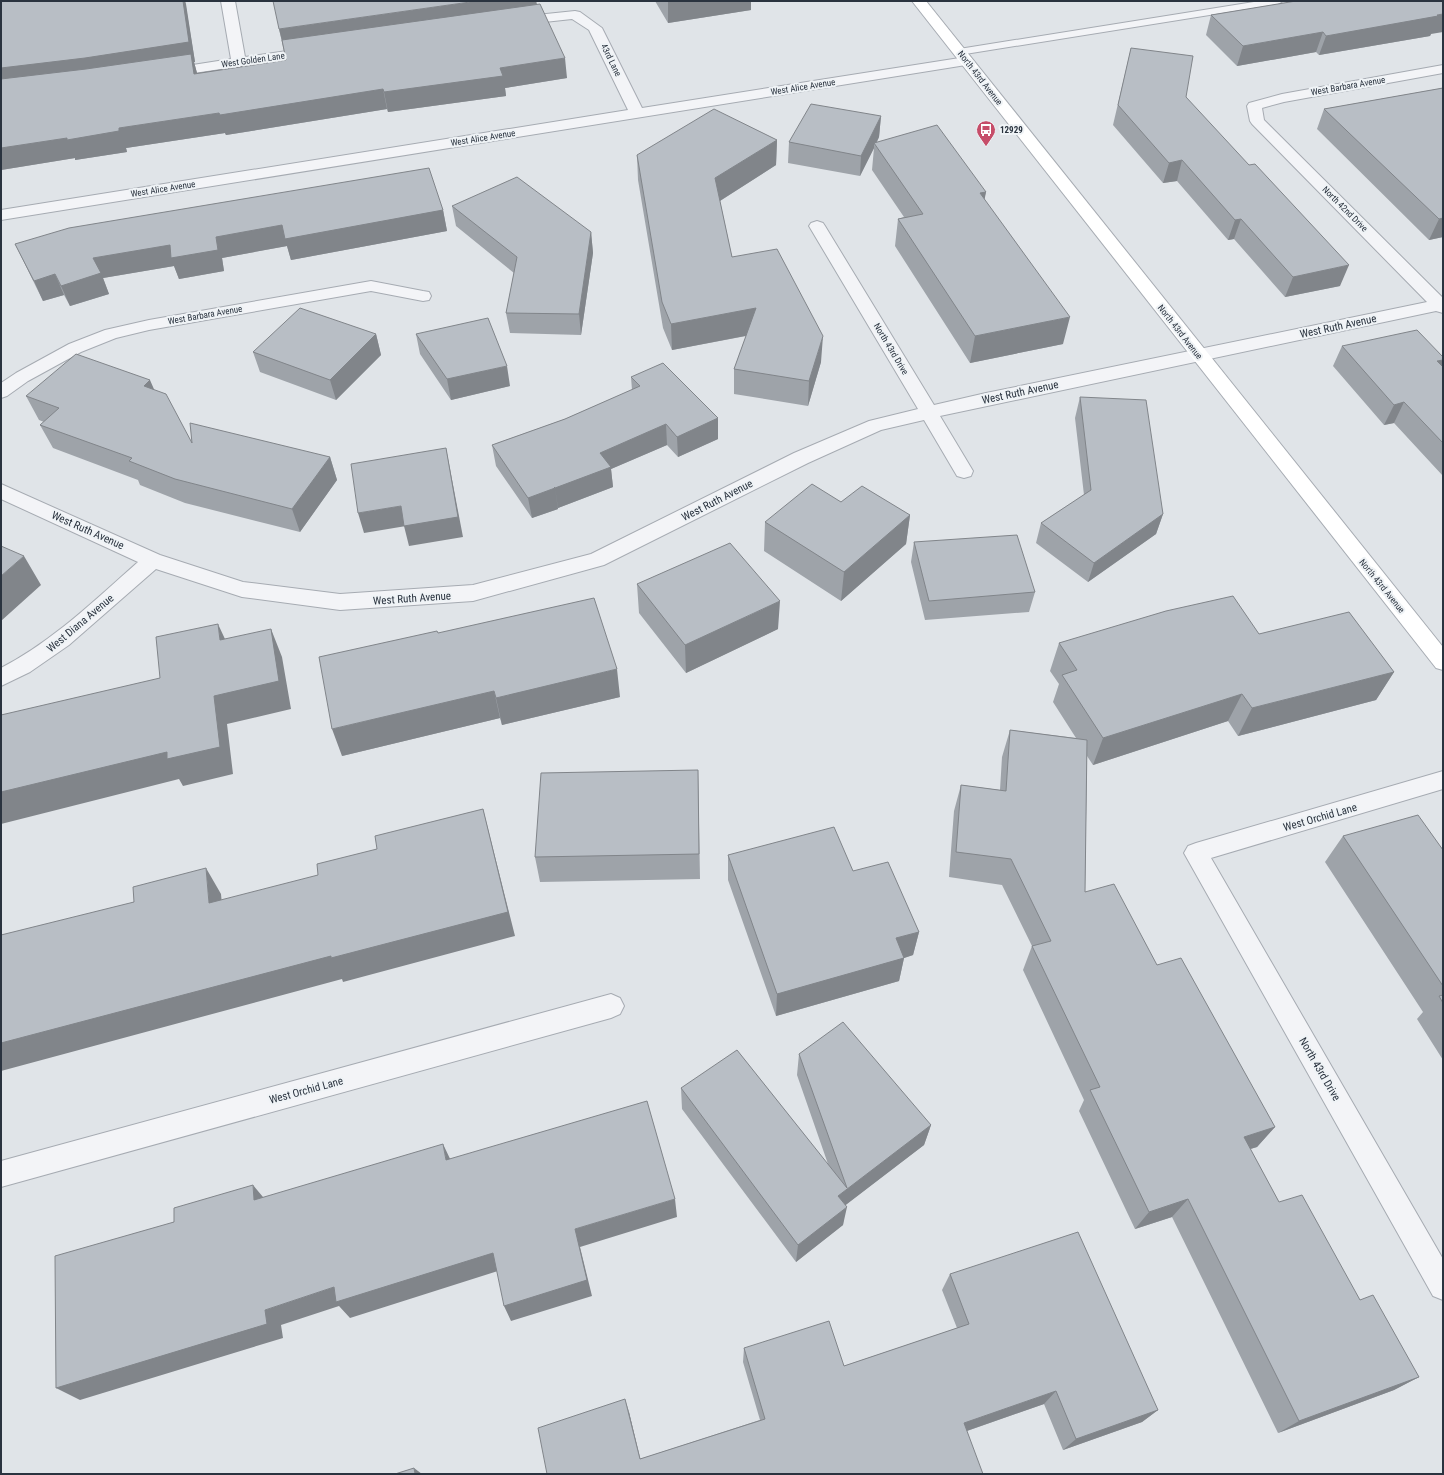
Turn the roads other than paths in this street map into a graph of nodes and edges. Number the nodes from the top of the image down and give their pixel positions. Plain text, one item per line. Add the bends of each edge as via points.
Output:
1 (228, 1) edge
2 (919, 1) edge
3 (1278, 1) edge
4 (506, 22) edge
5 (325, 49) edge
6 (962, 56) junction
7 (239, 62) junction
8 (1443, 70) edge
9 (155, 74) edge
10 (1254, 106) joint
11 (637, 113) junction
12 (1, 215) edge
13 (817, 226) dead end
14 (423, 296) dead end
15 (1442, 305) edge
16 (1198, 355) junction
17 (1, 392) edge
18 (929, 412) junction
19 (964, 471) dead end
20 (1, 490) edge
21 (153, 560) junction
22 (1443, 662) edge
23 (1, 678) edge
24 (1443, 780) edge
25 (1196, 853) joint
26 (611, 1006) dead end
27 (1, 1174) edge
28 (1443, 1286) edge

1 - 7 street
2 - 6 main road, North 43rd Avenue
3 - 6 lane
4 - 11 street, 43rd Lane via 575,15 595,28
5 - 7 street, West Golden Lane
6 - 11 street, West Alice Avenue
6 - 16 main road, North 43rd Avenue
7 - 9 street, West Golden Lane
8 - 10 street, West Barbara Avenue via 1282,98
10 - 15 street, North 42nd Drive via 1257,121
11 - 12 street, West Alice Avenue
13 - 18 street, North 43rd Drive
14 - 17 street, West Barbara Avenue via 371,286 149,325 111,334 75,348 22,377
15 - 16 street, West Ruth Avenue
16 - 18 street, West Ruth Avenue
16 - 22 main road, North 43rd Avenue
18 - 19 street, North 43rd Drive
18 - 21 street, West Ruth Avenue via 876,425 801,458 597,560 474,593 340,602 242,589
20 - 21 street, West Ruth Avenue
21 - 23 street, West Diana Avenue via 74,630 24,667
24 - 25 street, West Orchid Lane
25 - 28 street, North 43rd Drive
26 - 27 street, West Orchid Lane

